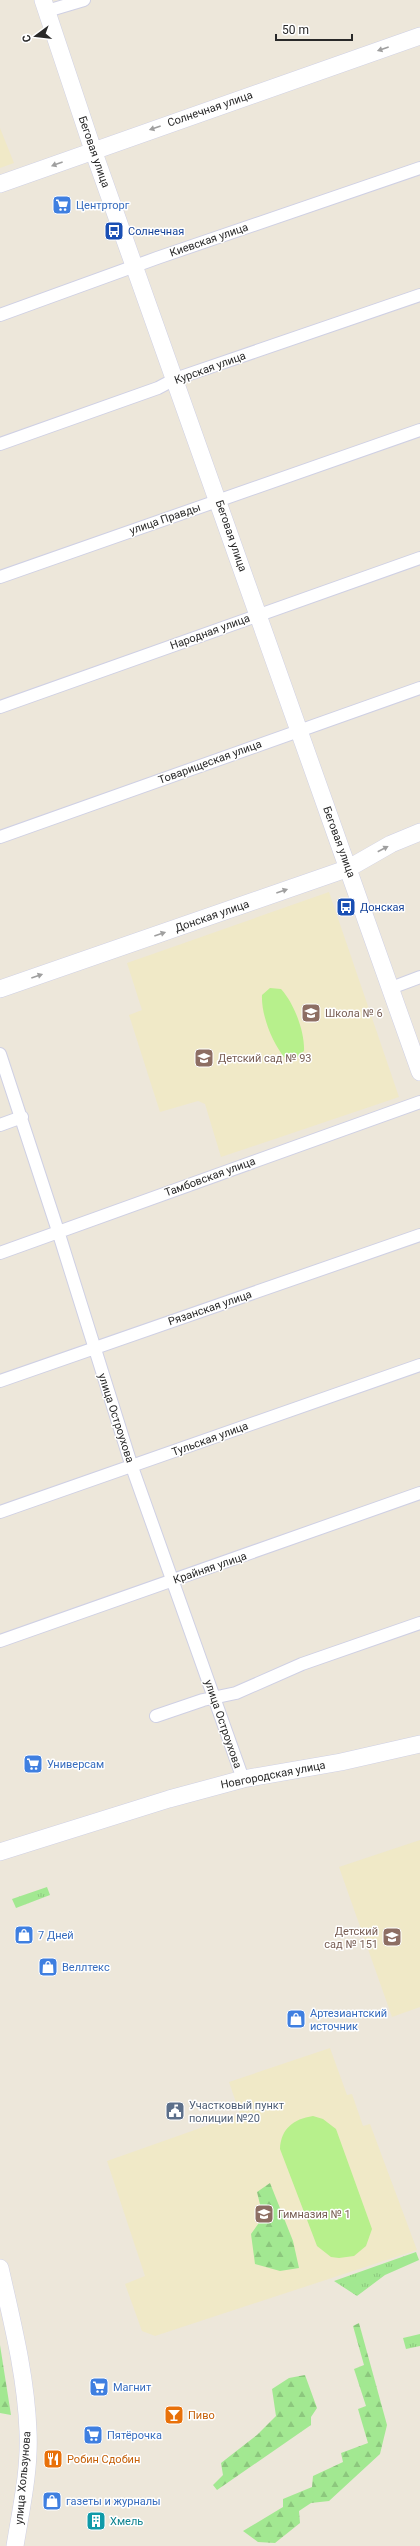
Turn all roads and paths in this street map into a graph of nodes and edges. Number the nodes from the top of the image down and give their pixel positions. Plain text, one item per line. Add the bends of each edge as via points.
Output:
1 (84, 0) edge
2 (45, 6) edge
3 (420, 36) edge
4 (93, 150) junction
5 (420, 168) edge
6 (0, 184) edge
7 (135, 266) junction
8 (420, 295) edge
9 (0, 315) edge
10 (175, 379) junction
11 (420, 430) edge
12 (0, 444) edge
13 (219, 500) junction
14 (420, 558) edge
15 (0, 577) edge
16 (258, 615) junction
17 (420, 688) edge
18 (0, 707) edge
19 (298, 730) junction
20 (420, 832) edge
21 (0, 837) edge
22 (349, 868) junction
23 (420, 977) edge
24 (391, 988) junction
25 (0, 989) edge
26 (0, 1054) edge
27 (420, 1072) edge
28 (420, 1102) edge
29 (22, 1117) junction
30 (0, 1125) edge
31 (58, 1231) junction
32 (420, 1235) edge
33 (0, 1253) edge
34 (94, 1349) junction
35 (420, 1365) edge
36 (0, 1381) edge
37 (132, 1467) junction
38 (420, 1493) edge
39 (0, 1512) edge
40 (172, 1580) junction
41 (420, 1623) edge
42 (0, 1641) edge
43 (214, 1698) junction
44 (156, 1716) dead end
45 (420, 1744) edge
46 (242, 1779) junction
47 (105, 1819) junction
48 (0, 1852) edge
49 (0, 1863) edge
50 (0, 2268) edge
51 (0, 2312) edge
52 (15, 2517) junction
53 (5, 2546) edge
54 (15, 2546) edge

1 - 2 street
2 - 4 street, Беговая улица
3 -> 4 street, Солнечная улица
4 -> 6 street, Солнечная улица
4 - 7 street, Беговая улица
5 - 7 street, Киевская улица
7 - 9 street, Киевская улица
7 - 10 street, Беговая улица
8 - 10 street, Курская улица
10 - 12 street, Курская улица via 158,388
10 - 13 street, Беговая улица
11 - 13 street, улица Правды
13 - 15 street, улица Правды
13 - 16 street, Беговая улица
14 - 16 street, Народная улица
16 - 18 street, Народная улица
16 - 19 street, Беговая улица
17 - 19 street, Товарищеская улица
19 - 21 street, Товарищеская улица
19 - 22 street, Беговая улица
22 -> 20 street, Донская улица via 391,844
22 - 24 street, Беговая улица
25 -> 22 street, Донская улица
23 - 24 street
24 - 27 street, Беговая улица
26 - 29 street, улица Остроухова
28 - 31 street, Тамбовская улица
29 - 30 street
29 - 31 street, улица Остроухова
31 - 33 street, Тамбовская улица
31 - 34 street, улица Остроухова
32 - 34 street, Рязанская улица
34 - 36 street, Рязанская улица
34 - 37 street, улица Остроухова
35 - 37 street, Тульская улица
37 - 39 street, Тульская улица
37 - 40 street, улица Остроухова
38 - 40 street, Крайняя улица
40 - 42 street, Крайняя улица
40 - 43 street, улица Остроухова
41 - 43 street via 302,1664 236,1693
43 - 44 street
43 - 46 street, улица Остроухова
45 - 46 street, Новгородская улица via 341,1762
46 - 47 street, Новгородская улица
47 - 48 street, Новгородская улица
47 - 49 street, Новгородская улица via 54,1844
50 - 52 street, улица Хользунова via 26,2397 28,2432
51 - 52 street, улица Хользунова via 16,2392 20,2432
52 - 53 street, улица Хользунова
52 - 54 street, улица Хользунова

